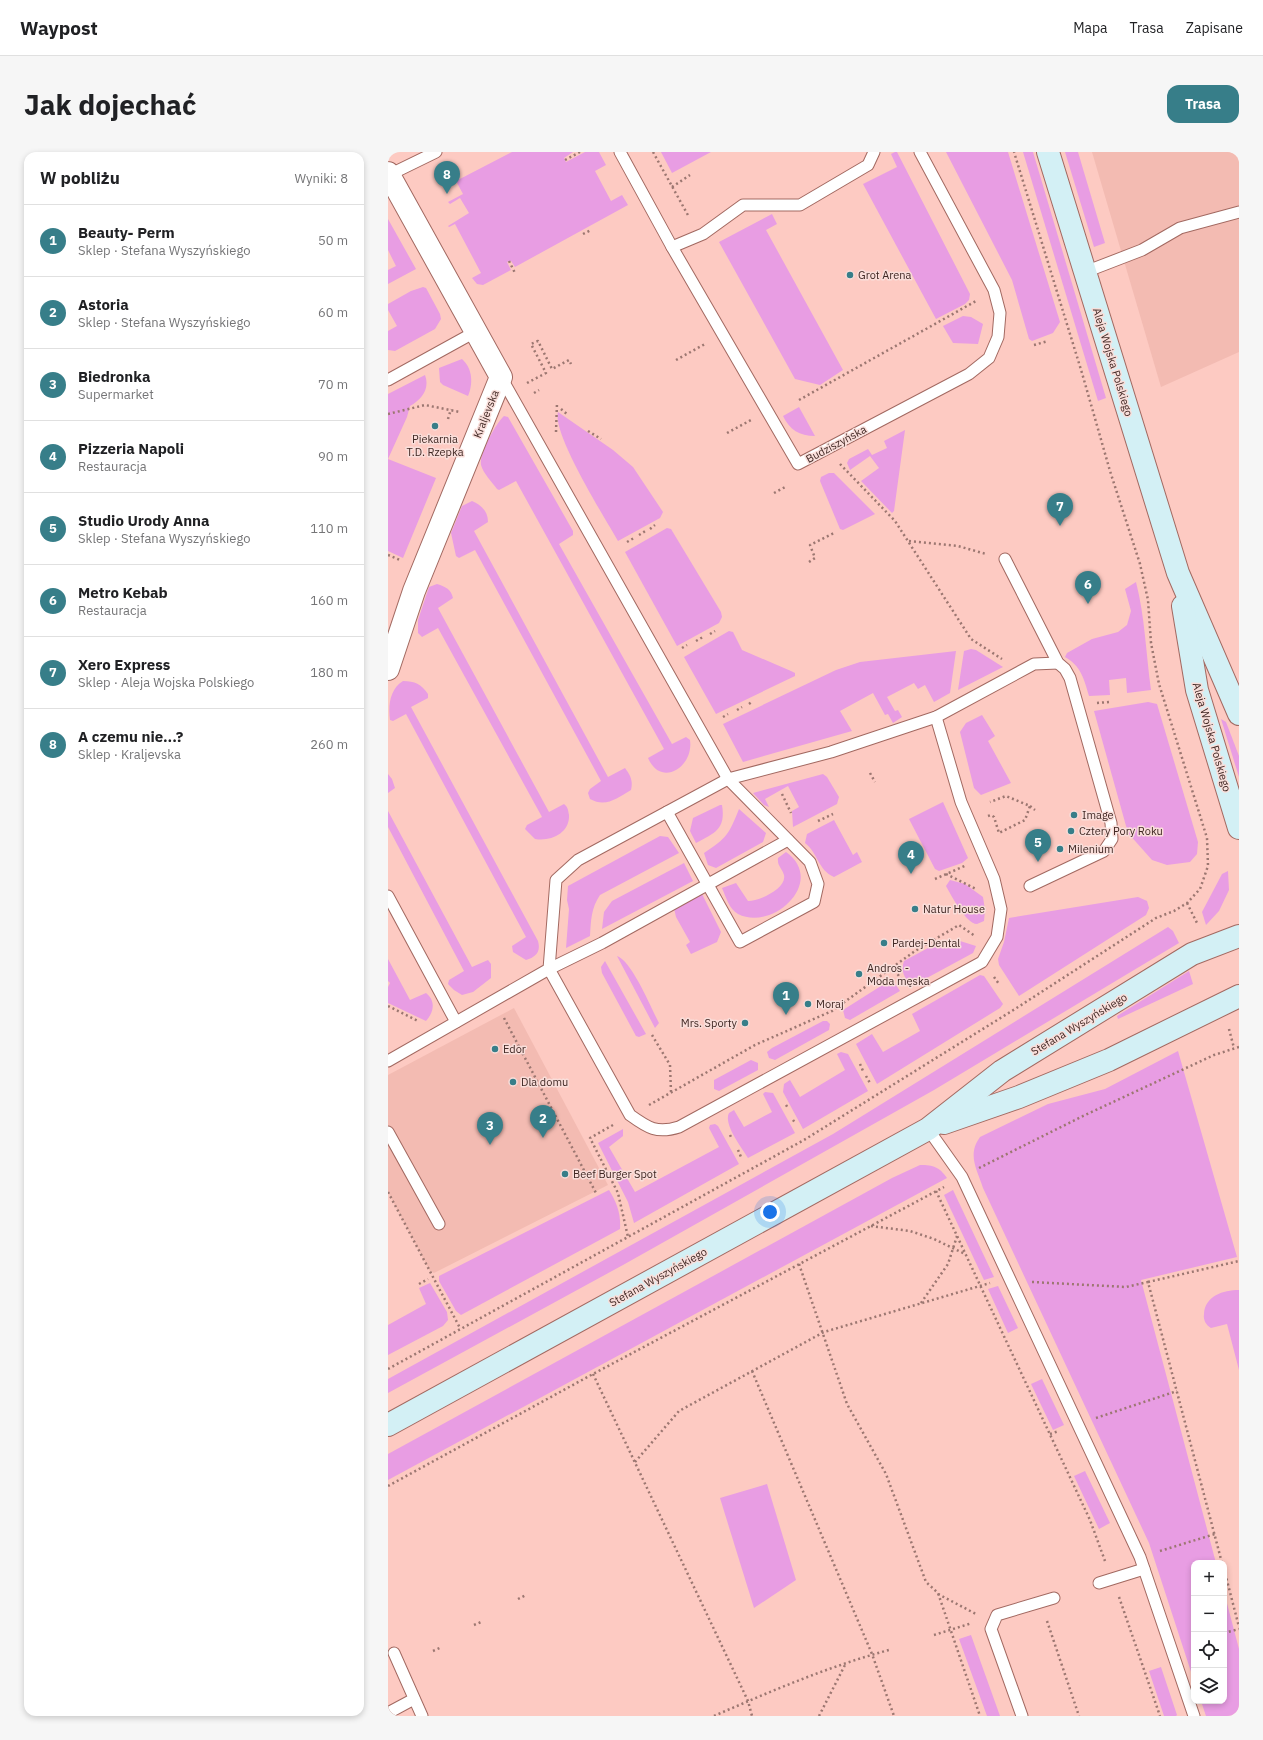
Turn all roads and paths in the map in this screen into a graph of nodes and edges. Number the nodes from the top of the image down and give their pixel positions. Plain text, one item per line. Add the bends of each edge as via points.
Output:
1 (436, 152) edge
2 (580, 152) edge
3 (620, 152) edge
4 (653, 152) edge
5 (874, 152) edge
6 (920, 152) edge
7 (1014, 152) edge
8 (1048, 152) edge
9 (565, 160) dead end
10 (389, 174) edge
11 (690, 175) dead end
12 (672, 187) junction
13 (1239, 212) edge
14 (689, 217) dead end
15 (591, 230) dead end
16 (583, 234) dead end
17 (672, 247) junction
18 (509, 261) dead end
19 (1085, 272) junction
20 (515, 273) dead end
21 (975, 295) dead end
22 (475, 332) junction
23 (1048, 341) dead end
24 (709, 342) dead end
25 (1034, 345) dead end
26 (676, 360) dead end
27 (571, 364) dead end
28 (501, 377) junction
29 (388, 380) edge
30 (532, 380) dead end
31 (539, 390) dead end
32 (534, 393) dead end
33 (798, 400) dead end
34 (557, 403) dead end
35 (452, 409) junction
36 (561, 409) dead end
37 (457, 410) dead end
38 (388, 414) edge
39 (568, 415) dead end
40 (448, 419) dead end
41 (751, 420) dead end
42 (588, 431) dead end
43 (727, 434) dead end
44 (556, 435) dead end
45 (601, 439) dead end
46 (825, 450) junction
47 (787, 486) dead end
48 (774, 493) dead end
49 (656, 525) dead end
50 (834, 533) dead end
51 (639, 535) dead end
52 (634, 538) dead end
53 (908, 541) junction
54 (627, 542) dead end
55 (388, 555) edge
56 (1005, 559) joint
57 (401, 561) dead end
58 (809, 562) dead end
59 (1178, 573) junction
60 (715, 631) dead end
61 (710, 634) dead end
62 (703, 637) dead end
63 (696, 640) dead end
64 (687, 645) dead end
65 (682, 648) dead end
66 (1058, 663) junction
67 (388, 669) edge
68 (1021, 671) junction
69 (753, 702) dead end
70 (1109, 702) dead end
71 (1092, 703) dead end
72 (749, 704) dead end
73 (742, 707) dead end
74 (737, 710) dead end
75 (728, 714) dead end
76 (1239, 714) edge
77 (723, 717) dead end
78 (936, 717) junction
79 (870, 773) dead end
80 (728, 780) junction
81 (875, 782) dead end
82 (990, 802) dead end
83 (1030, 806) junction
84 (1035, 810) dead end
85 (667, 812) junction
86 (833, 814) dead end
87 (1025, 820) dead end
88 (818, 821) dead end
89 (1239, 828) edge
90 (788, 840) junction
91 (985, 857) junction
92 (935, 879) dead end
93 (707, 884) junction
94 (1030, 886) dead end
95 (388, 896) edge
96 (1187, 903) junction
97 (959, 926) dead end
98 (1200, 930) dead end
99 (1239, 936) edge
100 (549, 969) junction
101 (1239, 996) edge
102 (495, 1001) junction
103 (388, 1006) edge
104 (456, 1022) junction
105 (440, 1031) junction
106 (1230, 1031) dead end
107 (652, 1035) dead end
108 (1239, 1047) edge
109 (1234, 1048) junction
110 (388, 1061) edge
111 (860, 1064) dead end
112 (863, 1071) dead end
113 (866, 1076) dead end
114 (870, 1083) dead end
115 (671, 1092) junction
116 (630, 1115) junction
117 (793, 1120) dead end
118 (796, 1124) dead end
119 (928, 1128) junction
120 (388, 1132) edge
121 (730, 1135) dead end
122 (732, 1139) dead end
123 (738, 1150) dead end
124 (741, 1157) dead end
125 (962, 1176) junction
126 (388, 1192) edge
127 (936, 1192) junction
128 (596, 1193) dead end
129 (438, 1224) dead end
130 (871, 1226) junction
131 (957, 1236) junction
132 (628, 1238) junction
133 (953, 1248) junction
134 (965, 1254) junction
135 (1239, 1261) edge
136 (799, 1264) junction
137 (428, 1279) dead end
138 (1012, 1281) junction
139 (1148, 1282) junction
140 (419, 1284) dead end
141 (980, 1285) junction
142 (921, 1303) junction
143 (460, 1328) junction
144 (824, 1332) junction
145 (388, 1369) edge
146 (752, 1371) junction
147 (593, 1374) junction
148 (1178, 1392) junction
149 (1078, 1424) junction
150 (388, 1425) edge
151 (1050, 1434) junction
152 (635, 1462) junction
153 (388, 1486) edge
154 (1215, 1534) junction
155 (1140, 1557) junction
156 (1221, 1560) edge
157 (1144, 1568) junction
158 (1112, 1579) junction
159 (1227, 1581) edge
160 (1099, 1583) dead end
161 (938, 1594) junction
162 (526, 1595) dead end
163 (1054, 1598) dead end
164 (518, 1599) dead end
165 (1040, 1602) junction
166 (997, 1615) junction
167 (985, 1619) junction
168 (481, 1622) dead end
169 (474, 1625) dead end
170 (1239, 1628) edge
171 (950, 1630) junction
172 (1227, 1632) edge
173 (934, 1635) dead end
174 (442, 1647) dead end
175 (889, 1650) dead end
176 (433, 1651) dead end
177 (394, 1653) dead end
178 (872, 1654) junction
179 (846, 1663) junction
180 (414, 1699) junction
181 (748, 1701) junction
182 (388, 1713) edge
183 (422, 1716) edge
184 (714, 1716) edge
185 (752, 1716) edge
186 (819, 1716) edge
187 (894, 1716) edge
188 (980, 1716) edge
189 (1022, 1716) edge
190 (1079, 1716) edge
191 (1160, 1716) edge
192 (1194, 1716) edge

1 - 10 lane
2 - 9 path
3 - 17 lane, Budziszyńska
4 - 12 path
5 - 17 lane via 868,165 800,205 743,205 703,234
6 - 46 lane, Budziszyńska via 994,290 1000,313 998,337 989,358 969,374
7 - 96 path via 1140,564 1148,600 1151,643 1158,684 1206,838 1208,866 1205,878 1200,889
8 - 19 street, Aleja Wojska Polskiego
10 - 22 street, Kraljevska
11 - 12 path
12 - 14 path
13 - 19 lane via 1180,228 1142,250
15 - 16 path
17 - 46 lane, Budziszyńska via 798,464
18 - 20 path
19 - 59 street, Aleja Wojska Polskiego
21 - 33 path via 976,302
22 - 28 street, Kraljevska
22 - 29 lane
23 - 25 path
24 - 26 path
27 - 30 path via 569,360 552,369 538,341 531,344 546,373
28 - 67 street, Kraljevska via 414,591
28 - 80 lane
31 - 32 path
34 - 44 path
35 - 37 path
35 - 38 path via 425,405
35 - 40 path
36 - 39 path
41 - 43 path
42 - 45 path
46 - 53 path via 895,520
47 - 48 path
49 - 51 path
50 - 58 path via 810,545 815,558
52 - 54 path
53 - 56 path via 958,546
53 - 68 path via 971,639
55 - 57 path
56 - 66 lane
59 - 76 street, Aleja Wojska Polskiego
59 - 89 street, Aleja Wojska Polskiego via 1197,690
60 - 61 path
62 - 63 path
64 - 65 path
66 - 68 lane via 1034,664
66 - 94 lane via 1070,678 1111,823 1112,840 1104,851
68 - 78 lane
69 - 72 path
70 - 71 path
73 - 74 path
75 - 77 path
78 - 80 lane via 831,752
78 - 91 lane via 961,802
79 - 81 path
80 - 85 lane
80 - 90 lane
82 - 83 path via 1006,796
83 - 84 path
83 - 87 path
85 - 93 lane
85 - 100 lane via 578,860 556,880
86 - 88 path
90 - 93 lane
90 - 93 lane via 810,862 818,884 814,902 740,942
91 - 92 path
91 - 116 lane via 994,879 1001,909 997,937 982,962 679,1127 665,1131 648,1128
93 - 100 lane via 602,943
95 - 104 lane
96 - 98 path
96 - 132 path via 1156,918 804,1140
97 - 115 path via 909,954 832,1011 754,1045
99 - 119 street, Stefana Wyszyńskiego via 1192,954 1002,1071
100 - 102 lane
100 - 116 lane
101 - 119 street, Stefana Wyszyńskiego via 1109,1060 1019,1097
102 - 104 lane
102 - 128 path
103 - 105 path
104 - 105 lane
105 - 110 lane
106 - 109 path
107 - 115 path via 670,1065
108 - 109 path
109 - 125 path via 1083,1116
111 - 112 path
113 - 114 path
115 - 116 path
116 - 132 path via 590,1138 618,1193
117 - 118 path
119 - 125 lane
119 - 150 street, Stefana Wyszyńskiego
120 - 129 lane
121 - 122 path
123 - 124 path
125 - 127 path
125 - 138 lane
126 - 143 path
127 - 130 path
127 - 131 path
130 - 133 path via 910,1231
130 - 136 path
131 - 133 path
131 - 134 path
132 - 143 path
133 - 134 path
133 - 142 path via 948,1264
134 - 141 path
135 - 139 path
136 - 144 path
136 - 147 path
137 - 140 path
138 - 139 path via 1126,1287
138 - 141 path via 995,1281
138 - 149 lane
139 - 148 path
141 - 142 path
141 - 151 path
142 - 144 path
143 - 145 path
144 - 146 path
144 - 161 path via 847,1404 886,1474 926,1582
146 - 152 path via 679,1412
146 - 178 path
147 - 152 path
147 - 153 path
148 - 149 path
148 - 154 path
149 - 151 path
149 - 155 lane
151 - 158 path via 1090,1520
152 - 181 path
154 - 155 path
154 - 156 path
155 - 157 lane
157 - 158 lane
157 - 192 lane
158 - 160 lane
158 - 191 path
159 - 170 path
161 - 167 path
161 - 171 path
162 - 164 path
163 - 165 lane
165 - 166 lane
165 - 190 path
166 - 167 path
166 - 189 lane via 991,1629
167 - 171 path
168 - 169 path
170 - 172 path
171 - 173 path
171 - 188 path
174 - 176 path
175 - 178 path
177 - 180 lane
178 - 179 path
178 - 187 path
179 - 181 path
179 - 186 path
180 - 182 lane
180 - 183 lane
181 - 184 path
181 - 185 path

